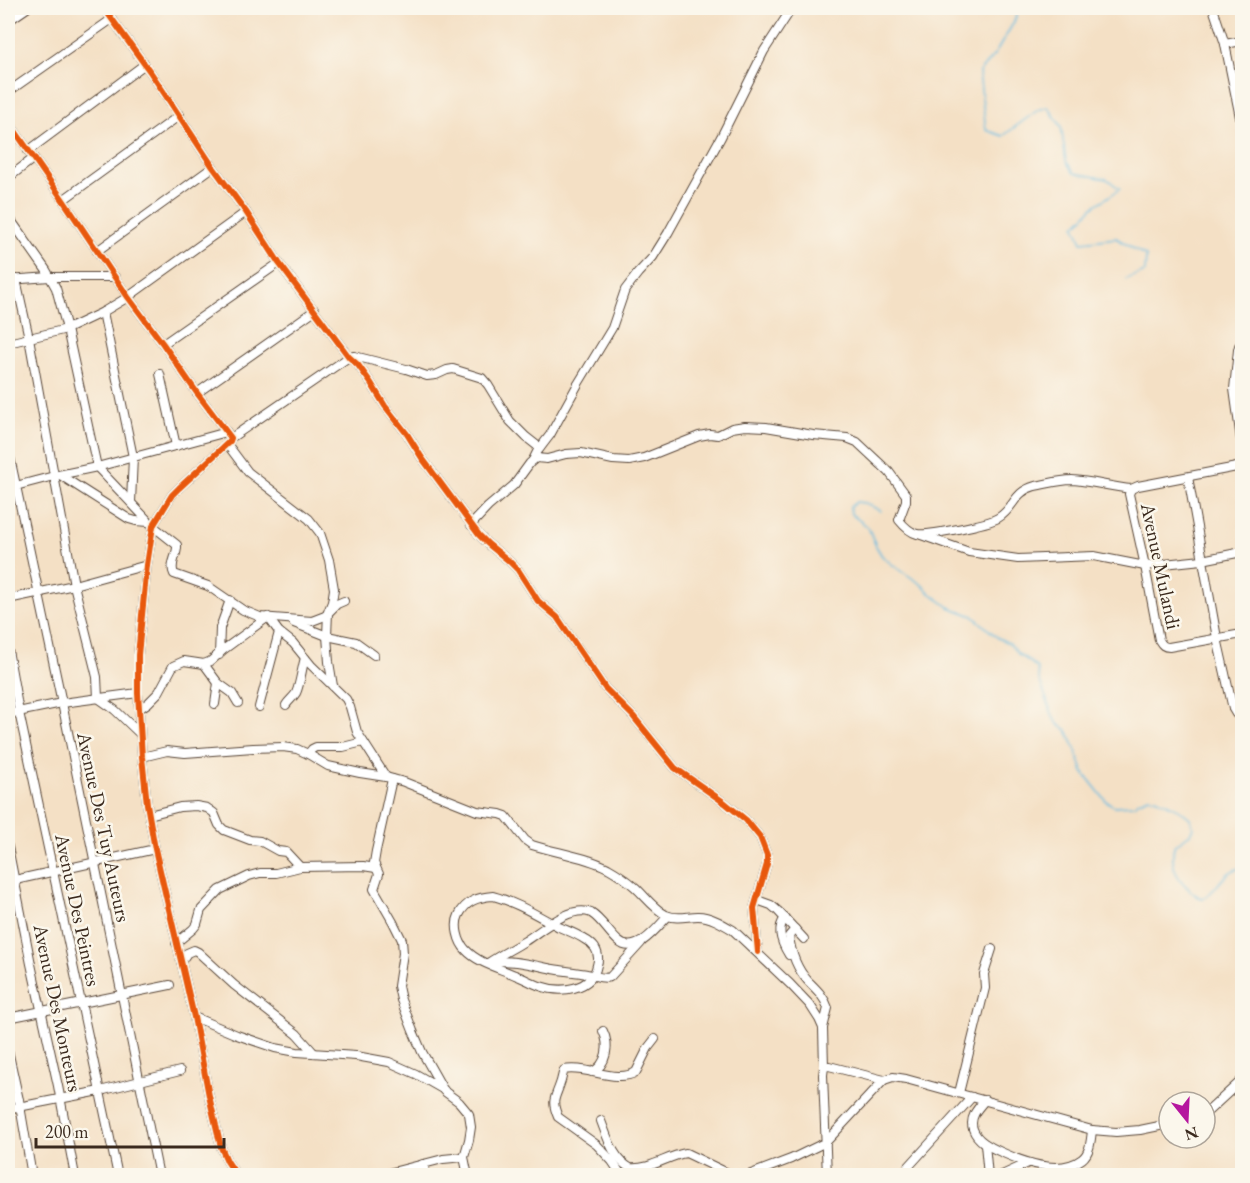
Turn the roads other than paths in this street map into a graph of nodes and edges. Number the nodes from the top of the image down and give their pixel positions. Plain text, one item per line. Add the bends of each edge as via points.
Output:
1 (27, 8) edge
2 (104, 8) edge
3 (792, 8) edge
4 (1213, 8) edge
5 (112, 19) junction
6 (8, 21) edge
7 (1242, 41) edge
8 (1225, 44) junction
9 (145, 64) junction
10 (8, 92) edge
11 (180, 115) junction
12 (8, 121) edge
13 (1242, 125) edge
14 (28, 151) junction
15 (34, 158) junction
16 (213, 167) junction
17 (8, 178) edge
18 (63, 200) junction
19 (246, 212) junction
20 (8, 216) edge
21 (97, 251) junction
22 (279, 264) junction
23 (50, 277) junction
24 (115, 277) junction
25 (12, 280) edge
26 (128, 297) junction
27 (315, 310) junction
28 (103, 312) junction
29 (67, 328) junction
30 (29, 338) junction
31 (8, 343) edge
32 (163, 344) junction
33 (1242, 344) edge
34 (349, 357) junction
35 (160, 374) dead end
36 (1238, 381) edge
37 (196, 393) junction
38 (228, 438) junction
39 (176, 446) junction
40 (1242, 447) edge
41 (8, 448) edge
42 (540, 448) junction
43 (133, 457) junction
44 (533, 460) junction
45 (1242, 466) edge
46 (97, 467) junction
47 (57, 475) junction
48 (1188, 477) junction
49 (11, 487) edge
50 (1131, 489) junction
51 (131, 502) junction
52 (151, 524) junction
53 (471, 525) junction
54 (917, 534) junction
55 (1242, 552) edge
56 (1202, 561) junction
57 (147, 565) junction
58 (1145, 566) junction
59 (74, 585) junction
60 (38, 592) junction
61 (8, 598) edge
62 (230, 600) junction
63 (344, 601) dead end
64 (328, 612) junction
65 (268, 617) junction
66 (282, 619) junction
67 (279, 632) junction
68 (1242, 634) edge
69 (327, 636) junction
70 (1217, 638) junction
71 (8, 650) edge
72 (219, 655) junction
73 (374, 655) dead end
74 (304, 658) junction
75 (204, 664) junction
76 (218, 683) junction
77 (333, 686) junction
78 (138, 693) junction
79 (98, 698) junction
80 (62, 703) junction
81 (238, 703) dead end
82 (215, 704) dead end
83 (286, 705) dead end
84 (259, 707) dead end
85 (139, 709) junction
86 (19, 712) junction
87 (8, 714) edge
88 (1242, 716) edge
89 (140, 734) junction
90 (363, 742) junction
91 (308, 754) junction
92 (142, 757) junction
93 (389, 778) junction
94 (149, 814) junction
95 (8, 847) edge
96 (155, 849) junction
97 (94, 862) junction
98 (300, 867) junction
99 (376, 868) junction
100 (52, 871) junction
101 (12, 874) edge
102 (756, 900) junction
103 (668, 916) junction
104 (785, 918) junction
105 (551, 923) junction
106 (795, 929) junction
107 (804, 939) dead end
108 (644, 940) junction
109 (176, 944) junction
110 (992, 949) dead end
111 (758, 952) junction
112 (794, 960) junction
113 (181, 962) junction
114 (488, 963) junction
115 (594, 975) junction
116 (170, 985) dead end
117 (122, 996) junction
118 (81, 1004) junction
119 (41, 1012) junction
120 (194, 1017) junction
121 (8, 1018) edge
122 (823, 1028) junction
123 (603, 1031) dead end
124 (656, 1039) dead end
125 (8, 1050) edge
126 (314, 1053) junction
127 (824, 1067) junction
128 (180, 1071) dead end
129 (592, 1072) junction
130 (884, 1080) junction
131 (1242, 1080) edge
132 (140, 1082) junction
133 (100, 1091) junction
134 (444, 1091) junction
135 (959, 1093) junction
136 (8, 1094) edge
137 (972, 1097) junction
138 (60, 1098) junction
139 (985, 1100) junction
140 (19, 1103) junction
141 (1217, 1103) edge
142 (8, 1109) edge
143 (602, 1121) dead end
144 (1157, 1126) edge
145 (1092, 1130) junction
146 (826, 1142) junction
147 (985, 1144) junction
148 (464, 1157) junction
149 (1028, 1163) junction
150 (423, 1164) junction
151 (382, 1175) edge
152 (32, 1176) edge
153 (75, 1176) edge
154 (118, 1176) edge
155 (159, 1176) edge
156 (237, 1176) edge
157 (426, 1176) edge
158 (468, 1176) edge
159 (622, 1176) edge
160 (734, 1176) edge
161 (746, 1176) edge
162 (827, 1176) edge
163 (900, 1176) edge
164 (988, 1176) edge
165 (1000, 1176) edge

1 - 6 street
2 - 5 street
3 - 42 street via 764,51 668,233 625,290 612,328
4 - 8 street
5 - 9 street
5 - 10 street
7 - 8 street
8 - 13 street
9 - 11 street
9 - 14 street
11 - 16 street
11 - 18 street
12 - 14 street
14 - 15 street
15 - 17 street
15 - 18 street
16 - 19 street
16 - 21 street
18 - 21 street
19 - 22 street
19 - 26 street
20 - 23 street
21 - 24 street
22 - 27 street
22 - 32 street
23 - 24 street
23 - 25 street
23 - 29 street
24 - 26 street
25 - 30 street
26 - 28 street
26 - 32 street
27 - 34 street
27 - 37 street
28 - 29 street
28 - 43 street
29 - 30 street
29 - 46 street
30 - 31 street
30 - 47 street
32 - 37 street
33 - 36 street via 1238,350
34 - 38 street
34 - 42 street via 427,376 453,369 482,378 510,421
34 - 53 street via 372,383
35 - 39 street
36 - 40 street via 1234,399
37 - 38 street
38 - 39 street
38 - 52 street via 172,495
38 - 64 street via 248,472 309,519 320,533 333,589
39 - 43 street
41 - 49 street, Avenue Des Tuy Auteurs
42 - 44 street
43 - 46 street
43 - 51 street
44 - 53 street via 514,485
44 - 54 street via 581,453 629,461 706,434 718,435 745,426 847,438 857,442 889,472 906,498 899,520
45 - 48 street, Avenue Mulandi
46 - 47 street
46 - 51 street
47 - 49 street
47 - 52 street via 129,519
47 - 59 street
48 - 50 street, Avenue Mulandi
48 - 56 street
49 - 60 street, Avenue Des Tuy Auteurs
50 - 54 street via 1072,480 1055,482 1020,492 995,520
50 - 58 street, Avenue Mulandi
51 - 52 street
52 - 57 street
52 - 62 street via 177,545 174,574 208,586
53 - 102 street via 518,570 538,601 557,617 605,688 675,768 754,829 767,855
54 - 58 street via 969,552 1018,559 1094,556
55 - 56 street
56 - 58 street
56 - 70 street
57 - 59 street
57 - 78 street
58 - 70 street, Avenue Mulandi via 1161,644 1169,647
59 - 60 street
59 - 79 street via 97,677
60 - 61 street
60 - 80 street, Avenue Des Tuy Auteurs
62 - 65 street via 252,614
62 - 72 street via 220,627
63 - 64 street
64 - 66 street via 312,621
64 - 69 street
65 - 66 street
65 - 67 street
65 - 72 street
66 - 69 street
67 - 74 street
67 - 84 street
68 - 70 street, Avenue Mulandi
69 - 73 street via 356,642
69 - 77 street
70 - 88 street via 1233,709
71 - 86 street, Avenue Des Peintres
72 - 75 street
74 - 77 street
74 - 83 street via 297,690
75 - 76 street
75 - 85 street via 184,661 173,666 159,692
76 - 81 street
76 - 82 street
77 - 90 street via 346,699
78 - 79 street
78 - 85 street
79 - 80 street
79 - 89 street
80 - 86 street
80 - 97 street, Avenue Des Tuy Auteurs
85 - 89 street
86 - 87 street
86 - 100 street, Avenue Des Peintres
89 - 92 street
90 - 91 street via 316,747
90 - 93 street
91 - 92 street via 291,748 252,748 163,751
91 - 93 street via 328,766
92 - 94 street
93 - 99 street
93 - 103 street via 477,811 506,816 532,845 610,869
94 - 96 street
94 - 98 street via 180,807 207,808 224,830 286,852
95 - 101 street, Avenue Des Monteurs
96 - 97 street
96 - 109 street
97 - 100 street
97 - 117 street, Avenue Des Tuy Auteurs
98 - 99 street
98 - 109 street via 249,876 220,890 201,910 194,929
99 - 134 street via 379,878 374,889 402,940 398,980 401,1000 422,1052
100 - 101 street
100 - 118 street, Avenue Des Peintres
101 - 119 street, Avenue Des Monteurs
102 - 104 street via 771,905
102 - 111 street
103 - 108 street
103 - 111 street via 699,916 724,924
104 - 106 street
104 - 112 street via 779,929
105 - 108 street via 587,911 620,943 631,946
105 - 114 street
105 - 114 street via 500,898 472,900 457,921 459,937 466,950
105 - 115 street via 585,939 594,948 598,958
106 - 107 street
106 - 112 street via 789,936
108 - 115 street via 610,977
109 - 113 street
110 - 135 street
111 - 122 street via 810,1005
112 - 122 street via 827,1004
113 - 120 street
113 - 126 street via 190,951 198,952 297,1034
114 - 115 street via 522,963
114 - 115 street via 558,990 580,986
116 - 117 street
117 - 118 street
117 - 132 street, Avenue Des Tuy Auteurs
118 - 119 street
118 - 133 street, Avenue Des Peintres
119 - 121 street
119 - 138 street, Avenue Des Monteurs
120 - 126 street via 275,1048
120 - 156 street via 220,1147
122 - 127 street
123 - 129 street via 607,1041 605,1056 602,1065
124 - 129 street via 634,1074
125 - 140 street
126 - 134 street via 390,1062
127 - 130 street via 834,1066
127 - 146 street
128 - 132 street
129 - 159 street via 563,1072 554,1099 556,1113 604,1152
130 - 135 street via 906,1079
130 - 146 street
131 - 141 street
132 - 133 street
132 - 155 street, Avenue Des Tuy Auteurs
133 - 138 street
133 - 154 street, Avenue Des Peintres
134 - 148 street via 470,1114
135 - 137 street
136 - 140 street
137 - 139 street
137 - 163 street
138 - 140 street
138 - 153 street, Avenue Des Monteurs
139 - 145 street
139 - 147 street via 972,1119 973,1129
140 - 142 street
140 - 152 street
143 - 160 street via 612,1149 630,1168 686,1153
144 - 145 street via 1116,1132
145 - 149 street via 1087,1153 1075,1163 1054,1167
146 - 161 street
146 - 162 street
147 - 149 street
147 - 164 street
148 - 150 street
148 - 158 street
149 - 165 street
150 - 151 street
150 - 157 street

